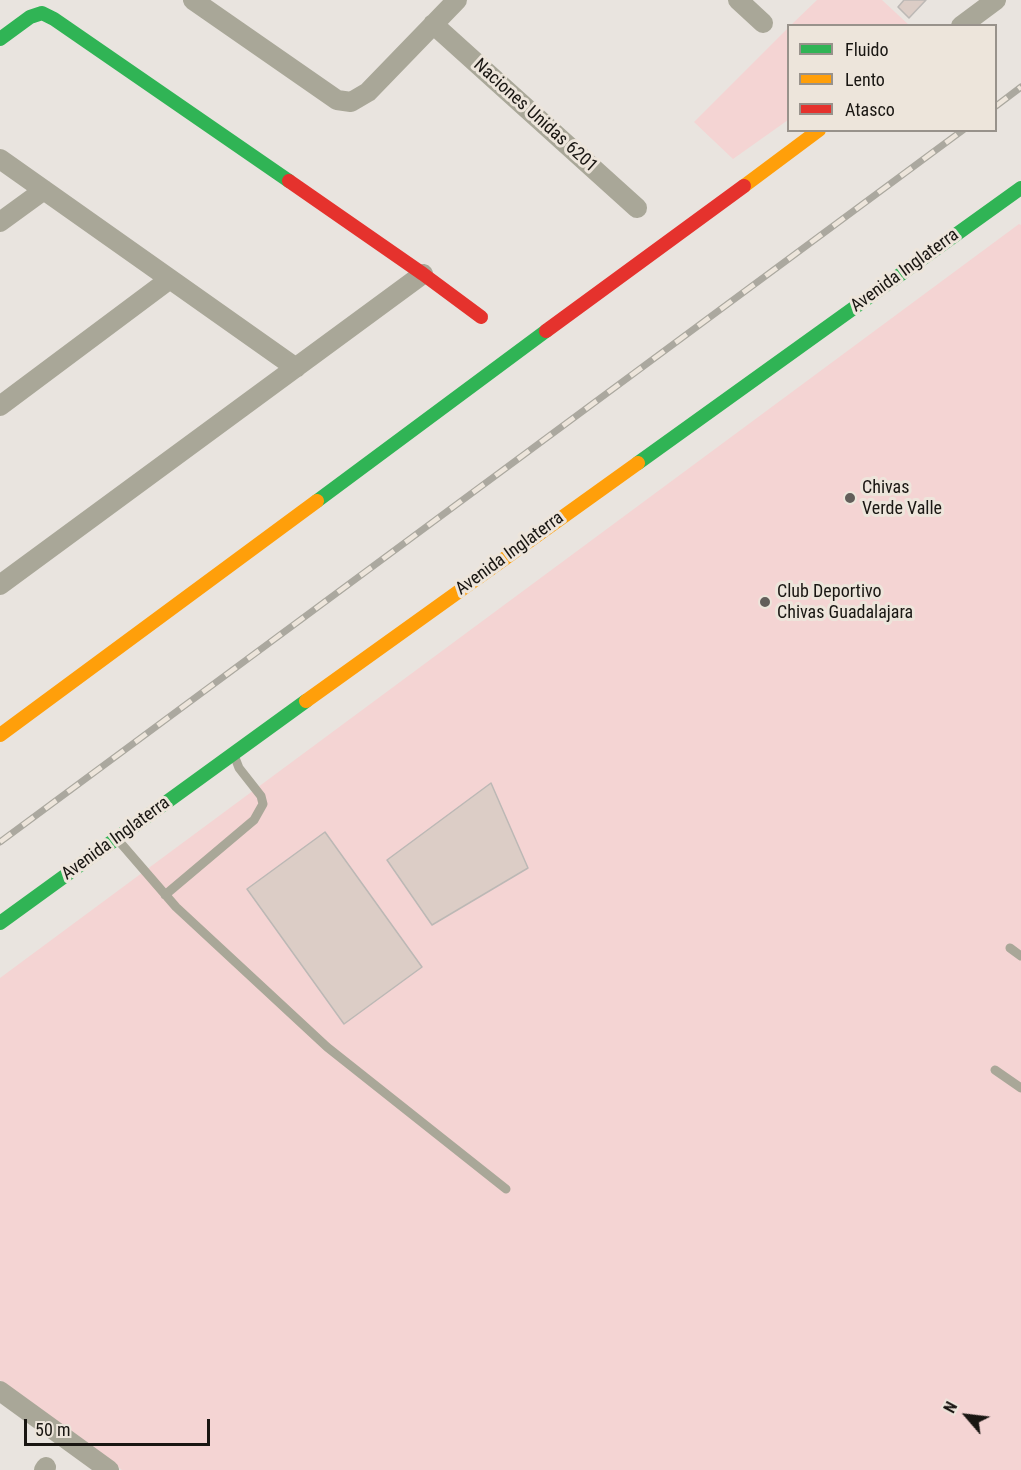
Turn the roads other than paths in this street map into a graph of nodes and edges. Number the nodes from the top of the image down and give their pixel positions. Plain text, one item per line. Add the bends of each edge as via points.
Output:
1 (193, 0) edge
2 (456, 0) edge
3 (738, 0) edge
4 (996, 0) edge
5 (763, 23) dead end
6 (433, 24) junction
7 (964, 24) edge
8 (0, 39) edge
9 (816, 132) edge
10 (0, 159) edge
11 (44, 190) junction
12 (1018, 194) edge
13 (637, 208) dead end
14 (0, 222) edge
15 (423, 274) junction
16 (170, 279) junction
17 (481, 317) dead end
18 (296, 368) junction
19 (0, 406) edge
20 (0, 585) edge
21 (0, 735) edge
22 (233, 753) junction
23 (117, 838) junction
24 (165, 895) junction
25 (0, 923) edge
26 (1010, 948) dead end
27 (1021, 956) edge
28 (995, 1070) dead end
29 (1021, 1089) edge
30 (506, 1190) dead end
31 (0, 1390) edge
32 (109, 1470) edge

1 - 6 street via 337,100 351,102 368,92
2 - 6 street
3 - 5 street
4 - 7 street
6 - 13 street, Naciones Unidas 6201
8 - 15 street via 30,16 42,13 54,19
9 - 21 street
10 - 11 street
11 - 14 street
11 - 16 street
12 - 22 street, Avenida Inglaterra
15 - 17 street
15 - 18 street
16 - 18 street
16 - 19 street
18 - 20 street
22 - 23 street, Avenida Inglaterra
22 - 24 lane via 239,768 261,796 259,814
23 - 24 lane
23 - 25 street, Avenida Inglaterra
24 - 30 lane via 327,1047
26 - 27 lane
28 - 29 lane
31 - 32 street

